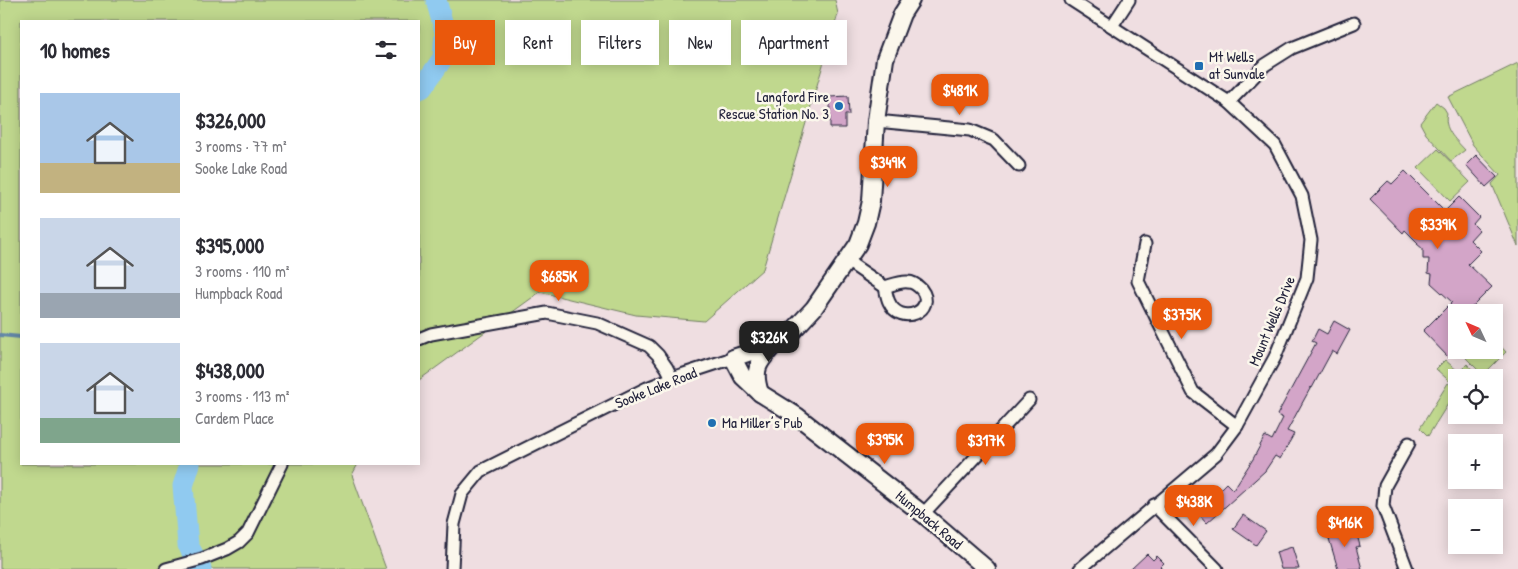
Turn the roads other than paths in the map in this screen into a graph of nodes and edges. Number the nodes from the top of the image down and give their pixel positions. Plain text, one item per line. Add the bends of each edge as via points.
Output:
1 (911, 0) edge
2 (1071, 0) edge
3 (1129, 0) edge
4 (1354, 23) dead end
5 (1112, 26) junction
6 (1229, 102) junction
7 (876, 121) junction
8 (1019, 166) dead end
9 (1145, 244) dead end
10 (847, 261) junction
11 (885, 287) dead end
12 (420, 339) edge
13 (777, 342) junction
14 (733, 358) junction
15 (672, 378) junction
16 (760, 393) junction
17 (1030, 400) dead end
18 (1237, 426) junction
19 (1409, 443) dead end
20 (282, 465) edge
21 (1154, 506) junction
22 (923, 514) junction
23 (166, 569) edge
24 (452, 569) edge
25 (987, 569) edge
26 (1080, 569) edge
27 (1217, 569) edge
28 (1407, 569) edge

1 - 7 street, Sooke Lake Road via 902,14 885,59
2 - 5 street, Mount Wells Drive
3 - 5 street
4 - 6 street via 1292,48 1265,65
5 - 6 street, Mount Wells Drive
6 - 18 street, Mount Wells Drive via 1275,145 1302,196 1311,240 1306,278 1278,349
7 - 8 street via 970,130 994,140
7 - 10 street, Sooke Lake Road via 871,201 858,244
9 - 18 street via 1138,281 1193,392
10 - 11 street
10 - 13 street, Sooke Lake Road via 802,322
12 - 15 street via 547,313 596,323 649,346
13 - 14 street, Sooke Lake Road
13 - 16 street via 757,368
14 - 15 street, Sooke Lake Road
14 - 16 street, Humpback Road via 743,377
15 - 24 street, Sooke Lake Road via 480,471 462,494 454,524
16 - 22 street, Humpback Road via 797,416
17 - 22 street
18 - 21 street, Mount Wells Drive via 1216,454
19 - 28 street via 1385,486 1383,506
20 - 23 street via 248,534 227,549
21 - 26 street, Mount Wells Drive
21 - 27 street
22 - 25 street, Humpback Road

